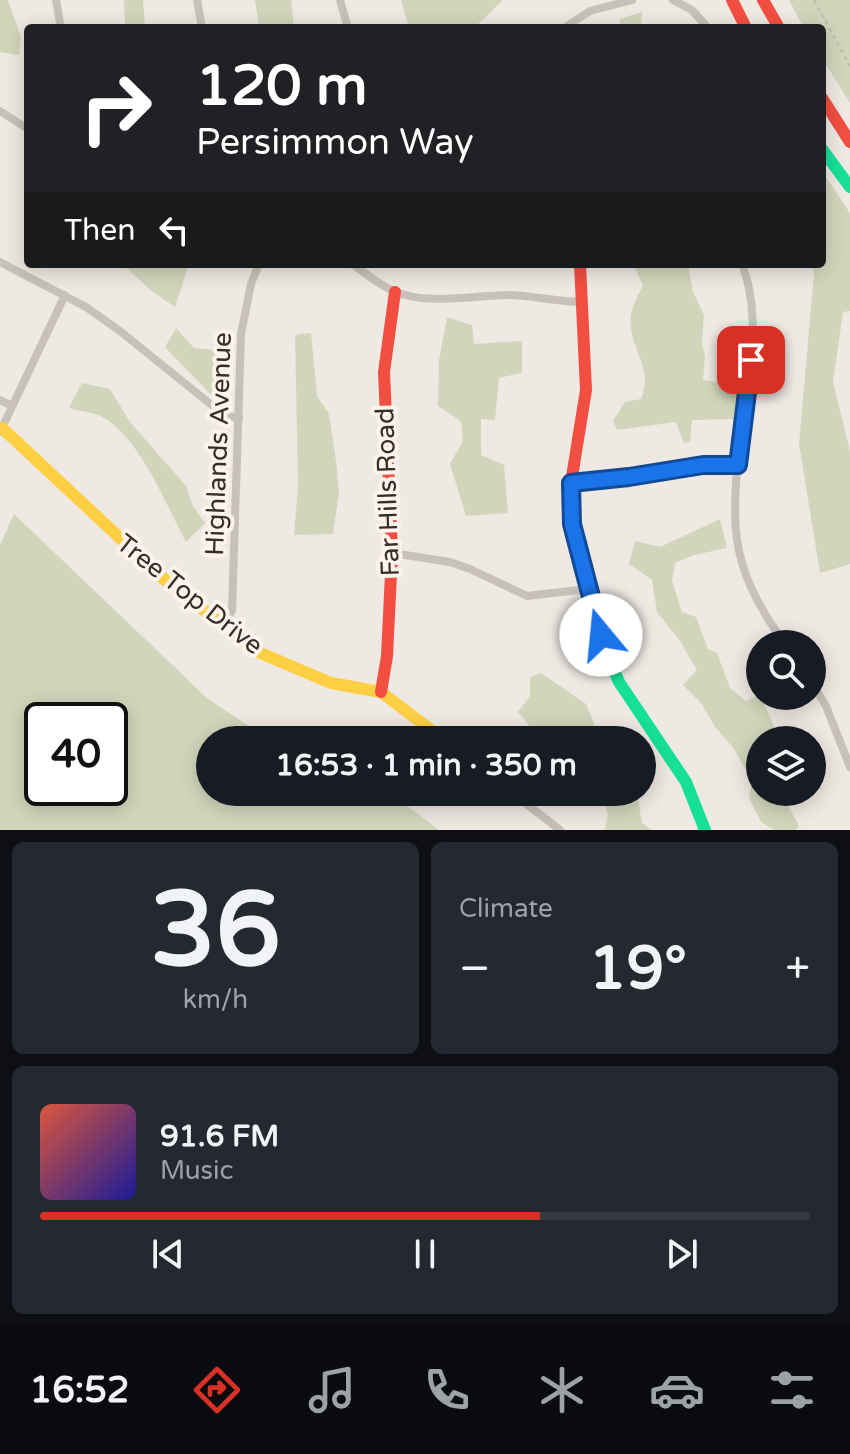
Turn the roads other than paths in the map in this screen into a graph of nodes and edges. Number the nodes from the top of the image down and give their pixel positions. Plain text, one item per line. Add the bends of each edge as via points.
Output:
1 (56, 0) edge
2 (197, 0) edge
3 (340, 0) edge
4 (632, 0) edge
5 (673, 0) edge
6 (732, 0) edge
7 (763, 0) edge
8 (60, 24) edge
9 (201, 24) edge
10 (347, 24) edge
11 (570, 24) edge
12 (704, 24) edge
13 (744, 24) edge
14 (777, 24) edge
15 (826, 104) edge
16 (0, 111) edge
17 (24, 126) edge
18 (850, 142) edge
19 (826, 154) edge
20 (850, 187) edge
21 (0, 262) edge
22 (258, 268) edge
23 (359, 268) edge
24 (580, 268) edge
25 (744, 268) edge
26 (395, 292) junction
27 (65, 295) junction
28 (583, 302) junction
29 (0, 400) edge
30 (12, 406) junction
31 (239, 418) junction
32 (1, 431) edge
33 (738, 465) junction
34 (571, 483) junction
35 (392, 553) junction
36 (587, 589) junction
37 (223, 625) junction
38 (776, 630) edge
39 (381, 692) junction
40 (826, 706) edge
41 (426, 726) edge
42 (850, 767) edge
43 (529, 806) edge
44 (560, 830) edge
45 (705, 830) edge

1 - 8 street
2 - 9 street
3 - 10 street
4 - 11 street via 590,11
5 - 12 street
6 - 13 main road
7 - 14 main road
15 - 18 main road
16 - 17 street
19 - 20 main road
21 - 27 street
22 - 31 street, Highlands Avenue via 243,317
23 - 26 street
24 - 28 main road
25 - 33 street via 755,321
26 - 28 street
26 - 35 main road, Far Hills Road via 384,372
27 - 30 street
27 - 31 street via 120,331 224,415
28 - 34 main road via 586,390
29 - 30 street
30 - 32 street
31 - 37 street, Highlands Avenue via 232,611
32 - 37 main road, Tree Top Drive via 165,580
33 - 34 street
33 - 38 street via 739,552 754,593
34 - 36 main road via 572,524
35 - 36 street via 450,562 527,596
35 - 39 main road, Far Hills Road
36 - 45 main road via 619,682 686,782
37 - 39 main road, Tree Top Drive via 258,652 293,668 331,683
39 - 41 main road, Tree Top Drive
40 - 42 street
43 - 44 street

